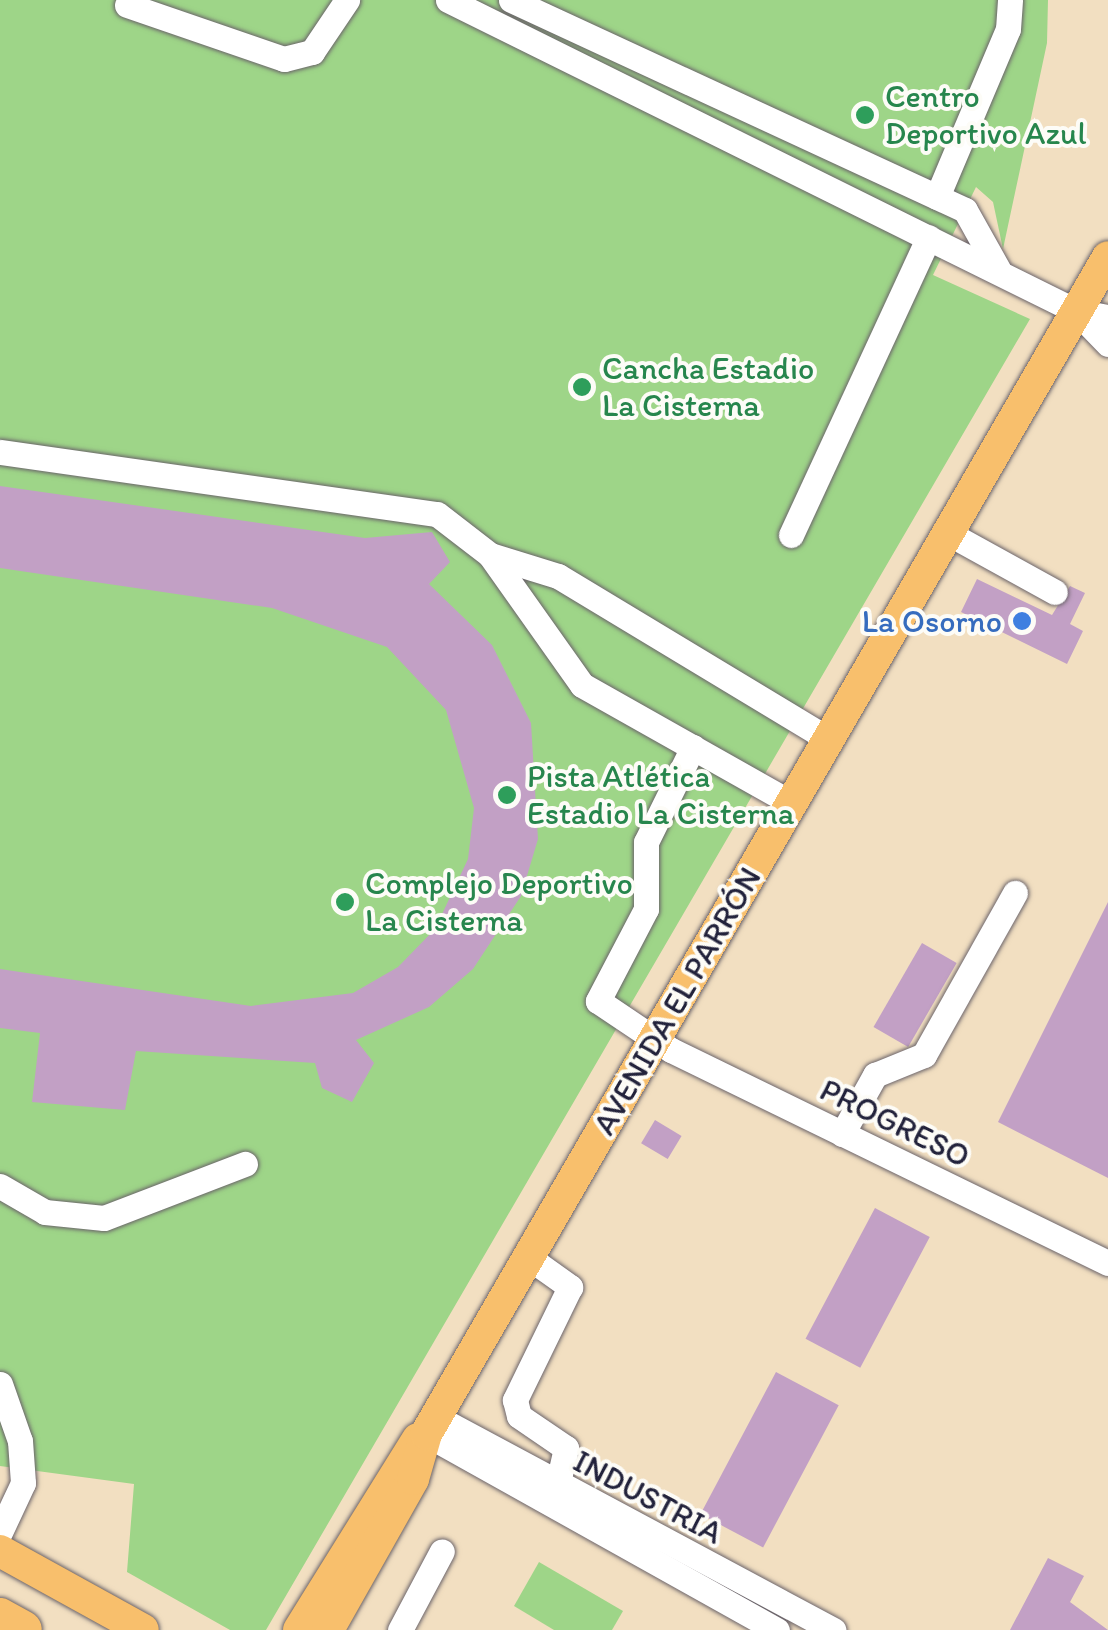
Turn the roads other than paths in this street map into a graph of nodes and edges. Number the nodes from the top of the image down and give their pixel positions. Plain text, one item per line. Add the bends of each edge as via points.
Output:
1 (347, 0) edge
2 (448, 0) edge
3 (511, 0) edge
4 (1010, 0) edge
5 (127, 5) dead end
6 (938, 197) junction
7 (929, 237) junction
8 (1108, 256) edge
9 (998, 269) junction
10 (1092, 314) edge
11 (1108, 344) edge
12 (0, 452) edge
13 (948, 533) junction
14 (790, 536) dead end
15 (490, 556) junction
16 (1056, 592) dead end
17 (828, 739) junction
18 (693, 746) junction
19 (791, 803) junction
20 (1016, 893) dead end
21 (653, 1041) junction
22 (842, 1134) junction
23 (245, 1164) dead end
24 (0, 1186) edge
25 (528, 1257) junction
26 (1108, 1263) edge
27 (0, 1384) edge
28 (431, 1425) junction
29 (558, 1486) junction
30 (0, 1532) edge
31 (0, 1551) edge
32 (442, 1551) dead end
33 (0, 1618) edge
34 (22, 1630) edge
35 (143, 1630) edge
36 (299, 1630) edge
37 (328, 1630) edge
38 (400, 1630) edge
39 (778, 1630) edge
40 (832, 1630) edge

1 - 5 street via 312,52 284,59
2 - 7 street
3 - 6 street
4 - 6 street via 1008,30
6 - 9 street via 966,210
7 - 9 street
7 - 14 street
8 - 10 main road, AVENIDA EL PARRÓN
9 - 10 street
10 - 11 street
10 - 13 main road, AVENIDA EL PARRÓN
12 - 15 street via 437,514
13 - 16 street
13 - 17 main road, AVENIDA EL PARRÓN
15 - 17 street via 558,576
15 - 18 street via 582,685
17 - 19 main road, AVENIDA EL PARRÓN
18 - 19 street
18 - 21 street, PROGRESO via 646,842 646,909 598,990 598,1002
19 - 21 main road, AVENIDA EL PARRÓN
20 - 22 street via 924,1055 875,1076
21 - 22 street, PROGRESO
21 - 25 main road, AVENIDA EL PARRÓN
22 - 26 street, PROGRESO
23 - 24 street via 104,1218 46,1212
25 - 28 main road, AVENIDA EL PARRÓN
25 - 29 street via 570,1287 515,1400 519,1416 566,1448
27 - 30 street via 20,1441 23,1483
28 - 29 street, INDUSTRIA
28 - 36 main road, AVENIDA EL PARRÓN via 386,1480
28 - 37 main road, AVENIDA EL PARRÓN via 413,1479
28 - 39 street, INDUSTRIA
29 - 40 street, INDUSTRIA
31 - 35 main road
32 - 38 street
33 - 34 highway

